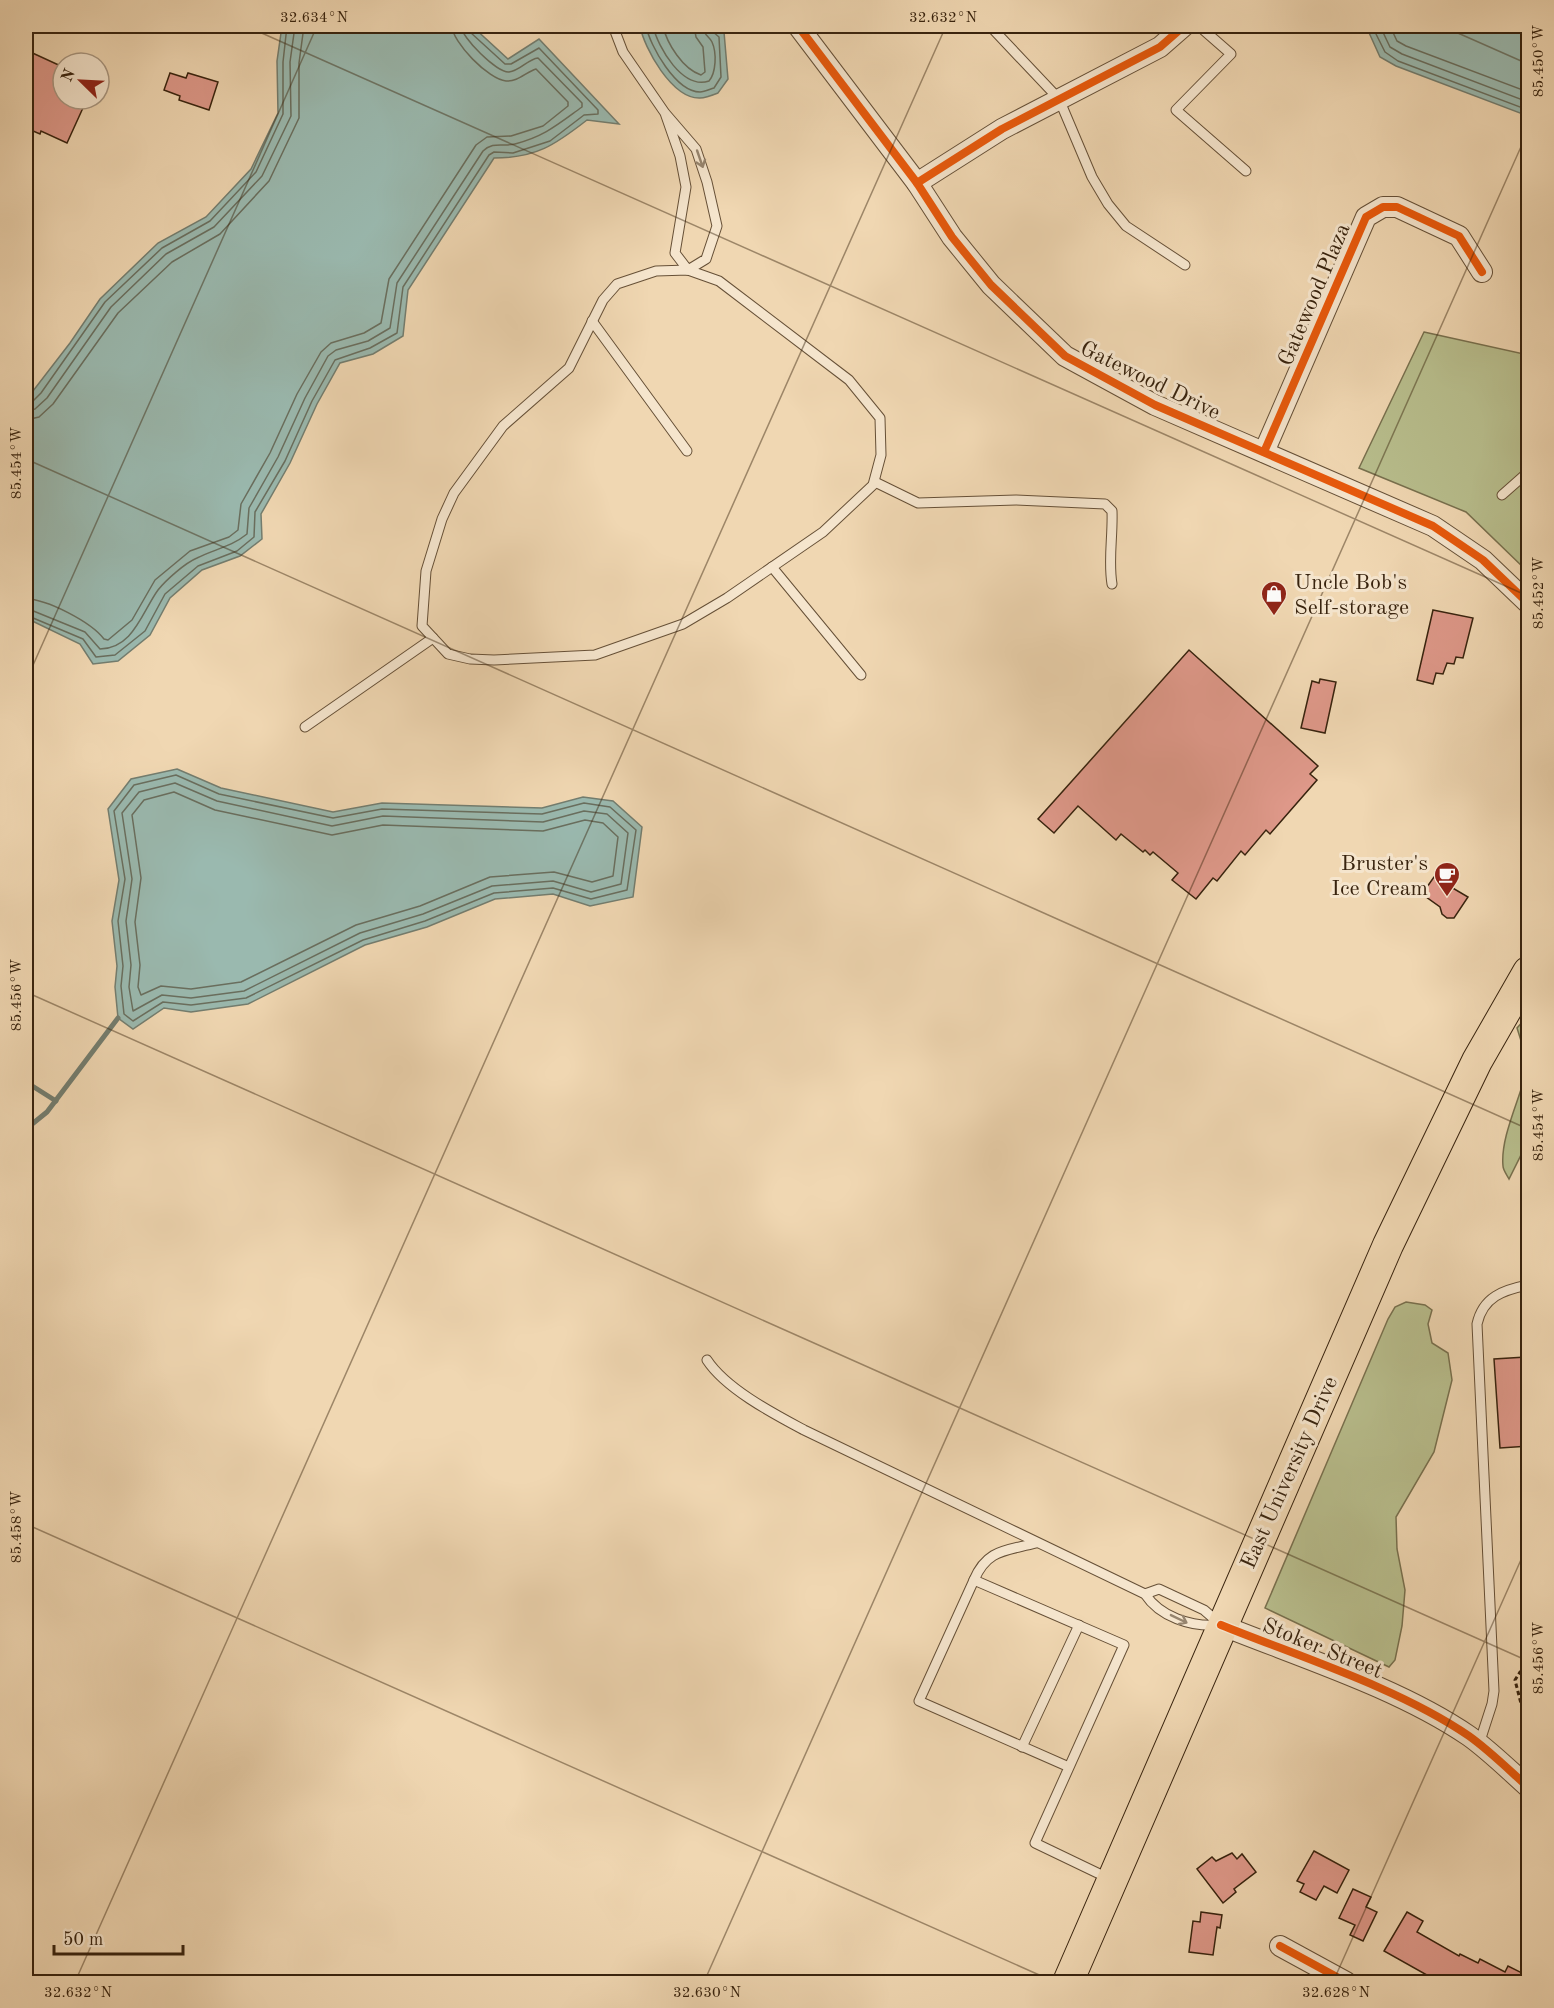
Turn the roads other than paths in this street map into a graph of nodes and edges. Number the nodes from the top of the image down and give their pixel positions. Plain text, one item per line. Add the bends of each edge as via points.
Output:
1 (613, 26) edge
2 (798, 26) edge
3 (990, 26) edge
4 (1184, 26) edge
5 (1199, 26) edge
6 (1059, 99) junction
7 (665, 113) junction
8 (1246, 171) dead end
9 (917, 183) junction
10 (1185, 265) dead end
11 (688, 270) junction
12 (1482, 272) dead end
13 (592, 321) junction
14 (687, 451) dead end
15 (1264, 452) junction
16 (1528, 472) edge
17 (875, 482) junction
18 (1502, 495) dead end
19 (772, 567) junction
20 (1112, 584) dead end
21 (1528, 603) edge
22 (433, 638) junction
23 (861, 675) dead end
24 (305, 727) dead end
25 (1528, 972) edge
26 (1528, 1285) edge
27 (707, 1360) dead end
28 (1036, 1543) junction
29 (974, 1580) junction
30 (1145, 1594) junction
31 (1078, 1625) junction
32 (1221, 1625) junction
33 (1479, 1744) junction
34 (1022, 1747) junction
35 (1069, 1767) junction
36 (1528, 1787) edge
37 (1112, 1880) junction
38 (1280, 1946) dead end
39 (1068, 1983) edge
40 (1346, 1983) edge

1 - 7 lane via 623,52
2 - 9 street, Gatewood Drive
3 - 6 lane
4 - 6 street via 1160,47
5 - 8 lane via 1231,54 1176,110
6 - 9 street via 1002,129
6 - 10 lane via 1092,177 1108,204 1126,226
7 - 11 lane via 686,187 675,253
7 -> 11 lane via 696,149 717,226 706,259
9 - 15 street, Gatewood Drive via 952,237 992,285 1065,356 1155,405
11 - 13 lane via 656,271 617,284
11 - 17 lane via 719,281 849,380 867,399 880,418 882,436
12 - 15 street, Gatewood Plaza via 1460,236 1397,207 1383,207 1366,217
13 - 14 lane
13 - 22 lane via 569,368 502,426 454,493 426,571 422,626
15 - 21 street, Gatewood Drive via 1433,526 1483,560
16 - 18 lane
17 - 19 lane via 823,531
17 - 20 lane via 918,503 1016,500 1105,504 1112,511
19 - 22 lane via 682,624 595,655 470,659 448,654
19 - 23 lane
22 - 24 lane
25 - 32 main road, East University Drive via 1431,1153
26 - 33 lane via 1496,1295 1483,1307 1476,1324 1494,1691
27 - 28 lane via 714,1371 770,1412
28 - 29 lane via 988,1557 980,1564
28 - 30 lane
29 - 31 lane
29 - 34 lane via 919,1701
30 -> 32 lane via 1152,1605 1195,1626
30 - 32 lane via 1159,1589 1204,1610
31 - 34 lane
31 - 35 lane via 1124,1646
32 - 33 street, Stoker Street via 1380,1689
32 - 37 main road, East University Drive
33 - 36 street, Stoker Street
34 - 35 lane
35 - 37 lane via 1035,1843
37 - 39 main road, East University Drive
38 - 40 street

